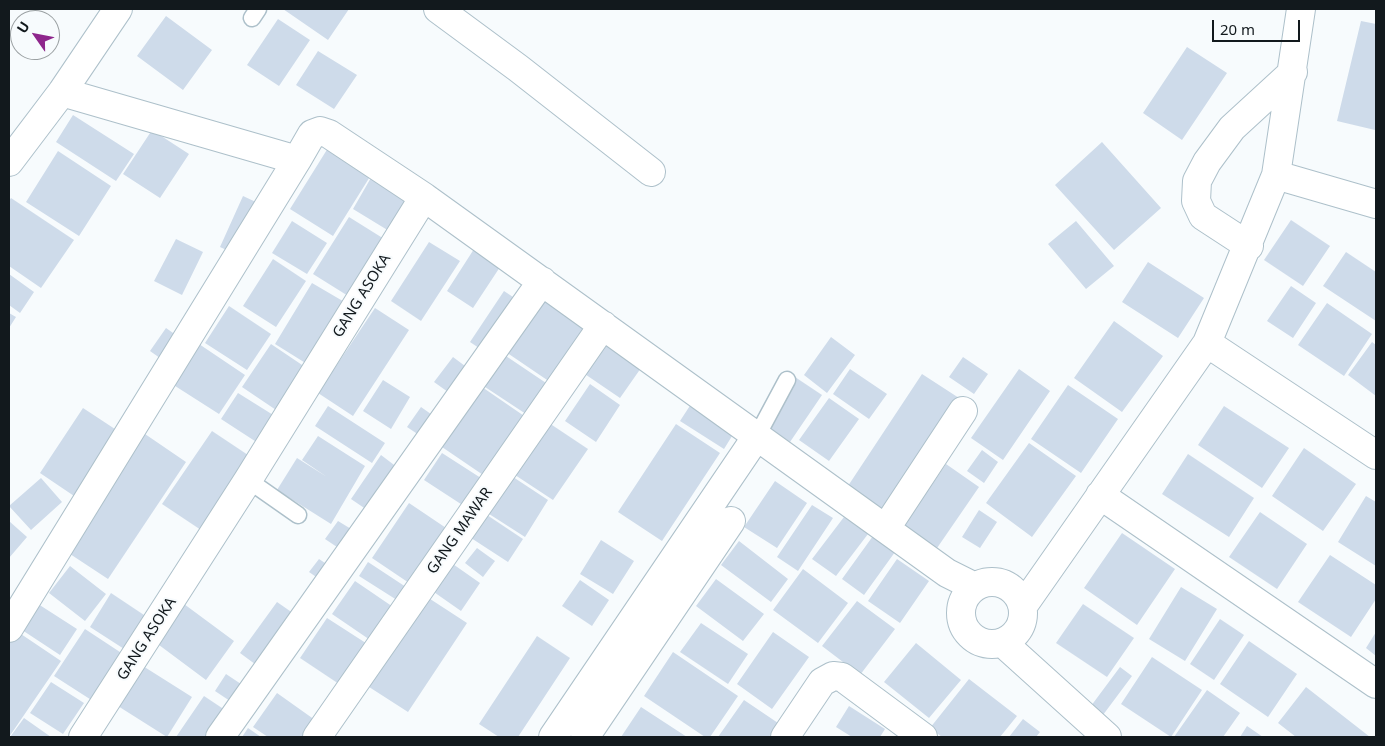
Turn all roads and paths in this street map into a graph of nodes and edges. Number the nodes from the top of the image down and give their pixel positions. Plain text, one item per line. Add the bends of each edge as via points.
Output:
1 (118, 9) edge
2 (438, 9) edge
3 (1301, 9) edge
4 (1293, 72) junction
5 (62, 92) junction
6 (297, 160) junction
7 (9, 162) edge
8 (651, 172) dead end
9 (1276, 175) junction
10 (424, 196) junction
11 (1376, 204) edge
12 (1249, 246) junction
13 (542, 281) junction
14 (603, 325) junction
15 (1207, 343) junction
16 (787, 380) dead end
17 (962, 411) dead end
18 (757, 436) junction
19 (1376, 455) edge
20 (248, 480) junction
21 (1100, 495) junction
22 (298, 515) dead end
23 (731, 521) dead end
24 (886, 528) junction
25 (975, 587) junction
26 (1023, 606) junction
27 (9, 628) edge
28 (1003, 643) junction
29 (1376, 684) edge
30 (83, 737) edge
31 (220, 737) edge
32 (317, 737) edge
33 (553, 737) edge
34 (585, 737) edge
35 (785, 737) edge
36 (923, 737) edge
37 (1107, 737) edge

1 - 5 street
2 - 8 street
3 - 4 street
4 - 9 street
4 - 12 street via 1232,128 1197,181 1196,201 1203,216
5 - 6 street
5 - 7 street
6 - 10 street via 312,134 320,131
6 - 27 street
9 - 11 street
9 - 12 street
10 - 13 street
10 - 20 street, GANG ASOKA
12 - 15 street
13 - 14 street
13 - 31 street
14 - 18 street
14 - 32 street, GANG MAWAR
15 - 19 street
15 - 21 street
16 - 18 lane
17 - 24 street
18 - 24 street
18 - 33 street
20 - 22 lane
20 - 30 street, GANG ASOKA
21 - 26 street
21 - 29 street
23 - 34 street
24 - 25 street via 947,573
25 - 26 street via 989,582 1004,584 1016,592
25 - 28 street via 966,595 962,606 964,629 982,644
26 - 28 street via 1024,615 1018,632
28 - 37 street
35 - 36 street via 822,682 834,676 842,677

